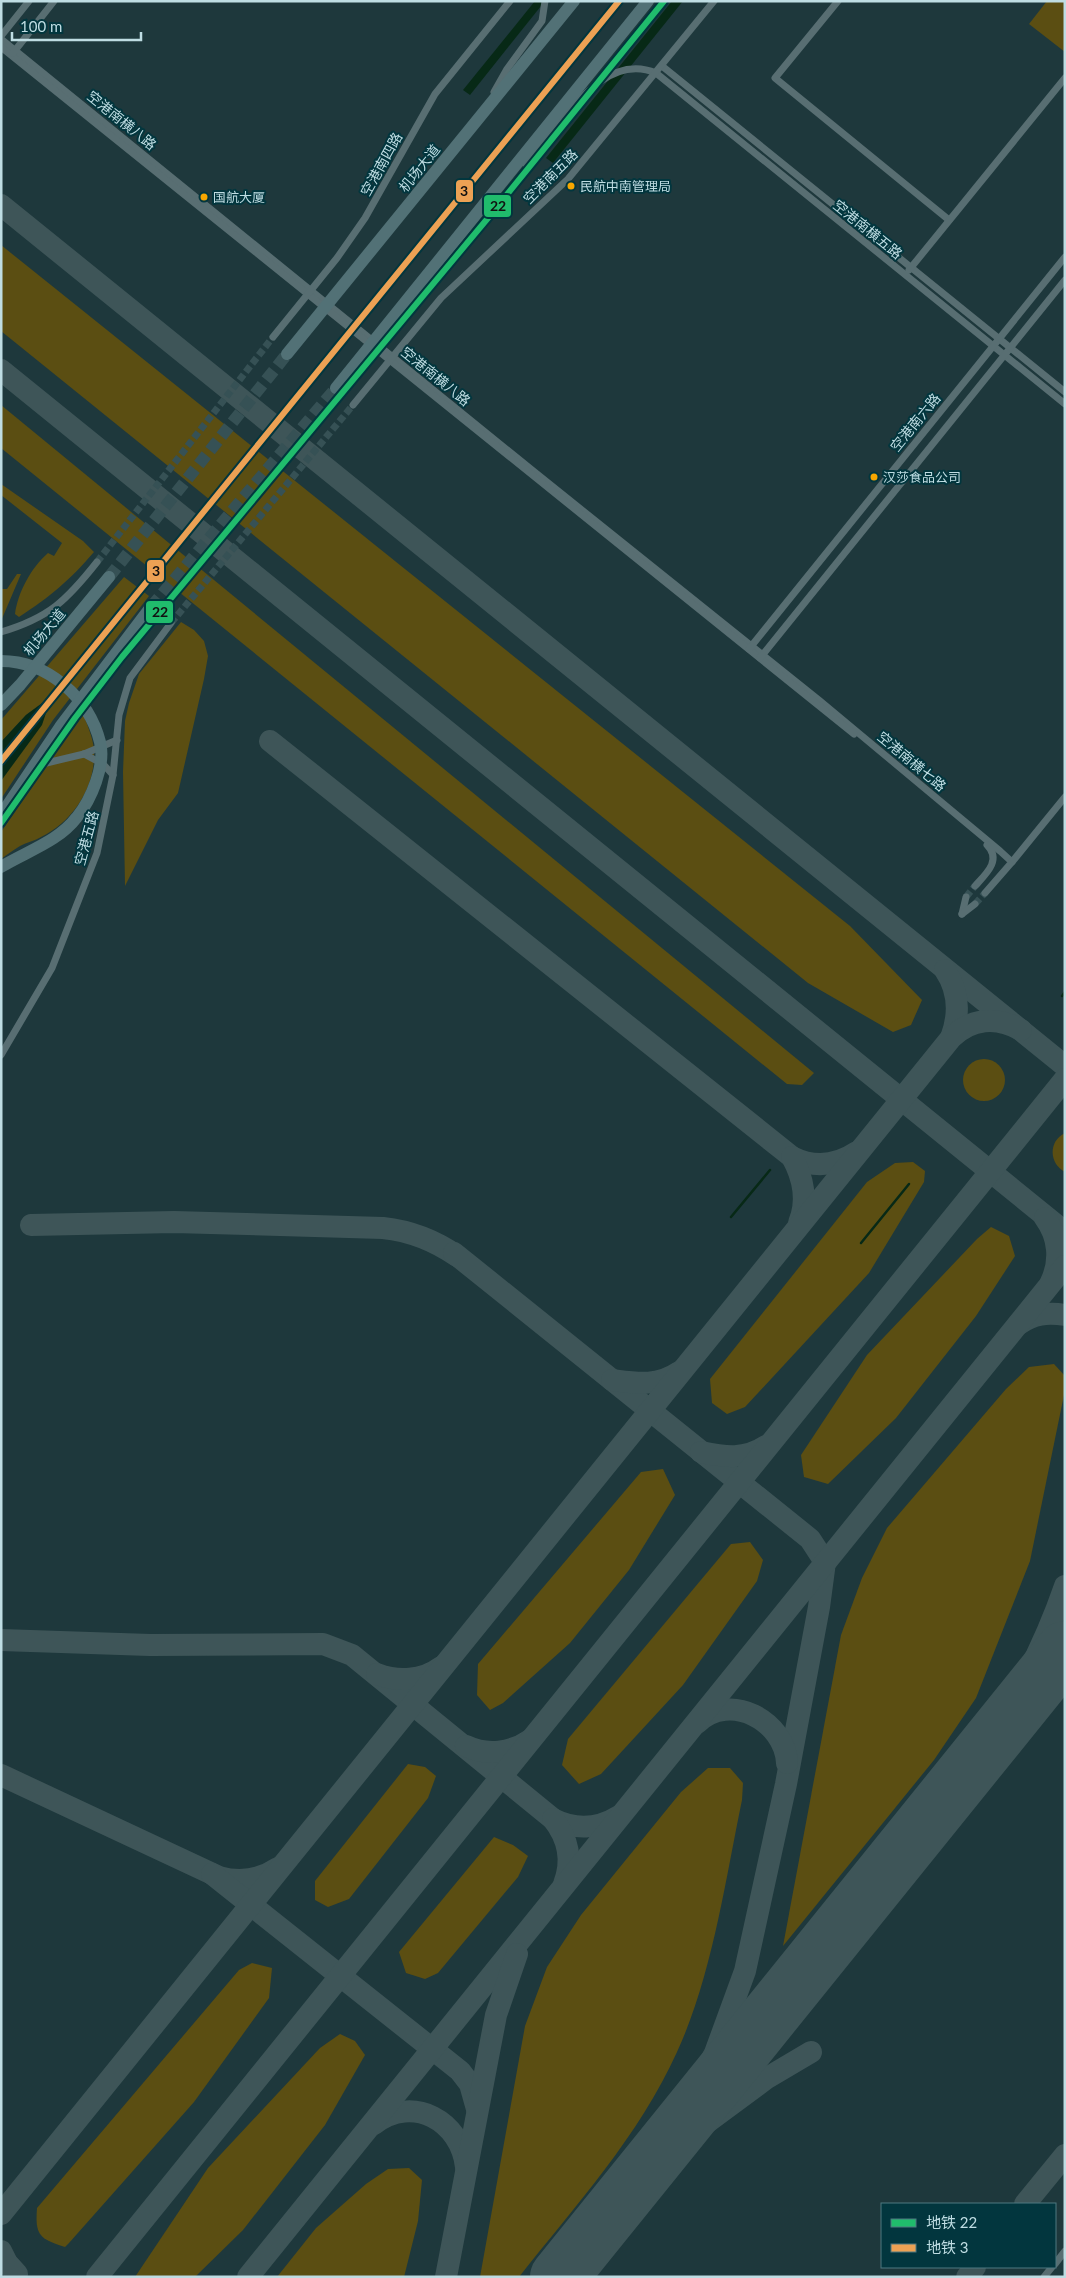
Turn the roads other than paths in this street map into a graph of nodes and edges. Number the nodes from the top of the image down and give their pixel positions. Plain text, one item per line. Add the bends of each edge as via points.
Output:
1 (30, 1) edge
2 (54, 1) edge
3 (510, 1) edge
4 (574, 1) edge
5 (648, 1) edge
6 (714, 1) edge
7 (838, 1) edge
8 (545, 4) edge
9 (1, 37) edge
10 (1, 48) edge
11 (13, 52) junction
12 (662, 66) junction
13 (656, 73) junction
14 (1065, 78) edge
15 (484, 112) junction
16 (508, 176) junction
17 (949, 220) junction
18 (1065, 257) edge
19 (911, 268) junction
20 (905, 275) junction
21 (1065, 280) edge
22 (273, 337) tunnel mouth
23 (998, 339) junction
24 (993, 346) junction
25 (1010, 348) junction
26 (287, 354) tunnel mouth
27 (1004, 355) junction
28 (336, 388) tunnel mouth
29 (1065, 392) edge
30 (1065, 404) edge
31 (354, 405) tunnel mouth
32 (97, 562) tunnel mouth
33 (108, 576) tunnel mouth
34 (150, 607) tunnel mouth
35 (171, 623) tunnel mouth
36 (1, 632) edge
37 (750, 647) junction
38 (761, 656) junction
39 (1, 662) edge
40 (1, 705) edge
41 (116, 740) junction
42 (84, 754) junction
43 (34, 766) junction
44 (113, 775) junction
45 (1065, 797) edge
46 (1, 815) edge
47 (1012, 862) junction
48 (1, 867) edge
49 (975, 886) tunnel mouth
50 (985, 893) tunnel mouth
51 (966, 898) dead end
52 (975, 904) tunnel mouth
53 (1, 1055) edge
54 (1065, 2251) edge
55 (1056, 2263) edge

1 - 9 street
2 - 11 street
3 - 22 street, 空港南四路 via 435,94 365,218
4 - 15 highway, 机场大道
5 - 16 highway
6 - 12 street, 空港南五路
7 - 17 street via 775,78
8 - 15 street via 538,28 507,69
9 - 11 street, 空港南横八路
10 - 11 street, 空港南横八路
11 - 37 street, 空港南横八路
12 - 13 street, 空港南五路
12 - 19 street, 空港南横五路
13 - 16 street via 640,68 610,74 585,94 535,153
13 - 20 street, 空港南横五路
13 - 31 street, 空港南五路 via 568,179 441,298
14 - 17 street
15 - 26 highway, 机场大道
16 - 28 highway
17 - 19 street
18 - 23 street, 空港南六路
19 - 20 street
19 - 23 street, 空港南横五路
20 - 24 street, 空港南横五路
21 - 25 street, 空港南六路
23 - 24 street, 空港南六路
23 - 25 street, 空港南横五路
24 - 27 street, 空港南横五路
24 - 37 street, 空港南六路
25 - 27 street, 空港南六路
25 - 29 street, 空港南横五路
27 - 30 street, 空港南横五路
27 - 38 street, 空港南六路
32 - 36 street via 63,602 47,614
33 - 40 highway, 机场大道
34 - 43 highway
35 - 41 street, 空港五路 via 130,678 123,696
37 - 38 street, 空港南横八路
38 - 47 street, 空港南横七路
38 - 49 street, 空港南横七路 via 992,850 992,867
39 - 48 highway via 24,664 45,672 78,697 101,744 97,777 76,819 59,836
41 - 42 street
41 - 44 street, 空港五路
42 - 43 street
42 - 44 street via 103,764
43 - 46 highway
44 - 53 street, 空港五路 via 97,853 62,946
45 - 47 street
47 - 50 street
51 - 52 street via 962,914
54 - 55 street

